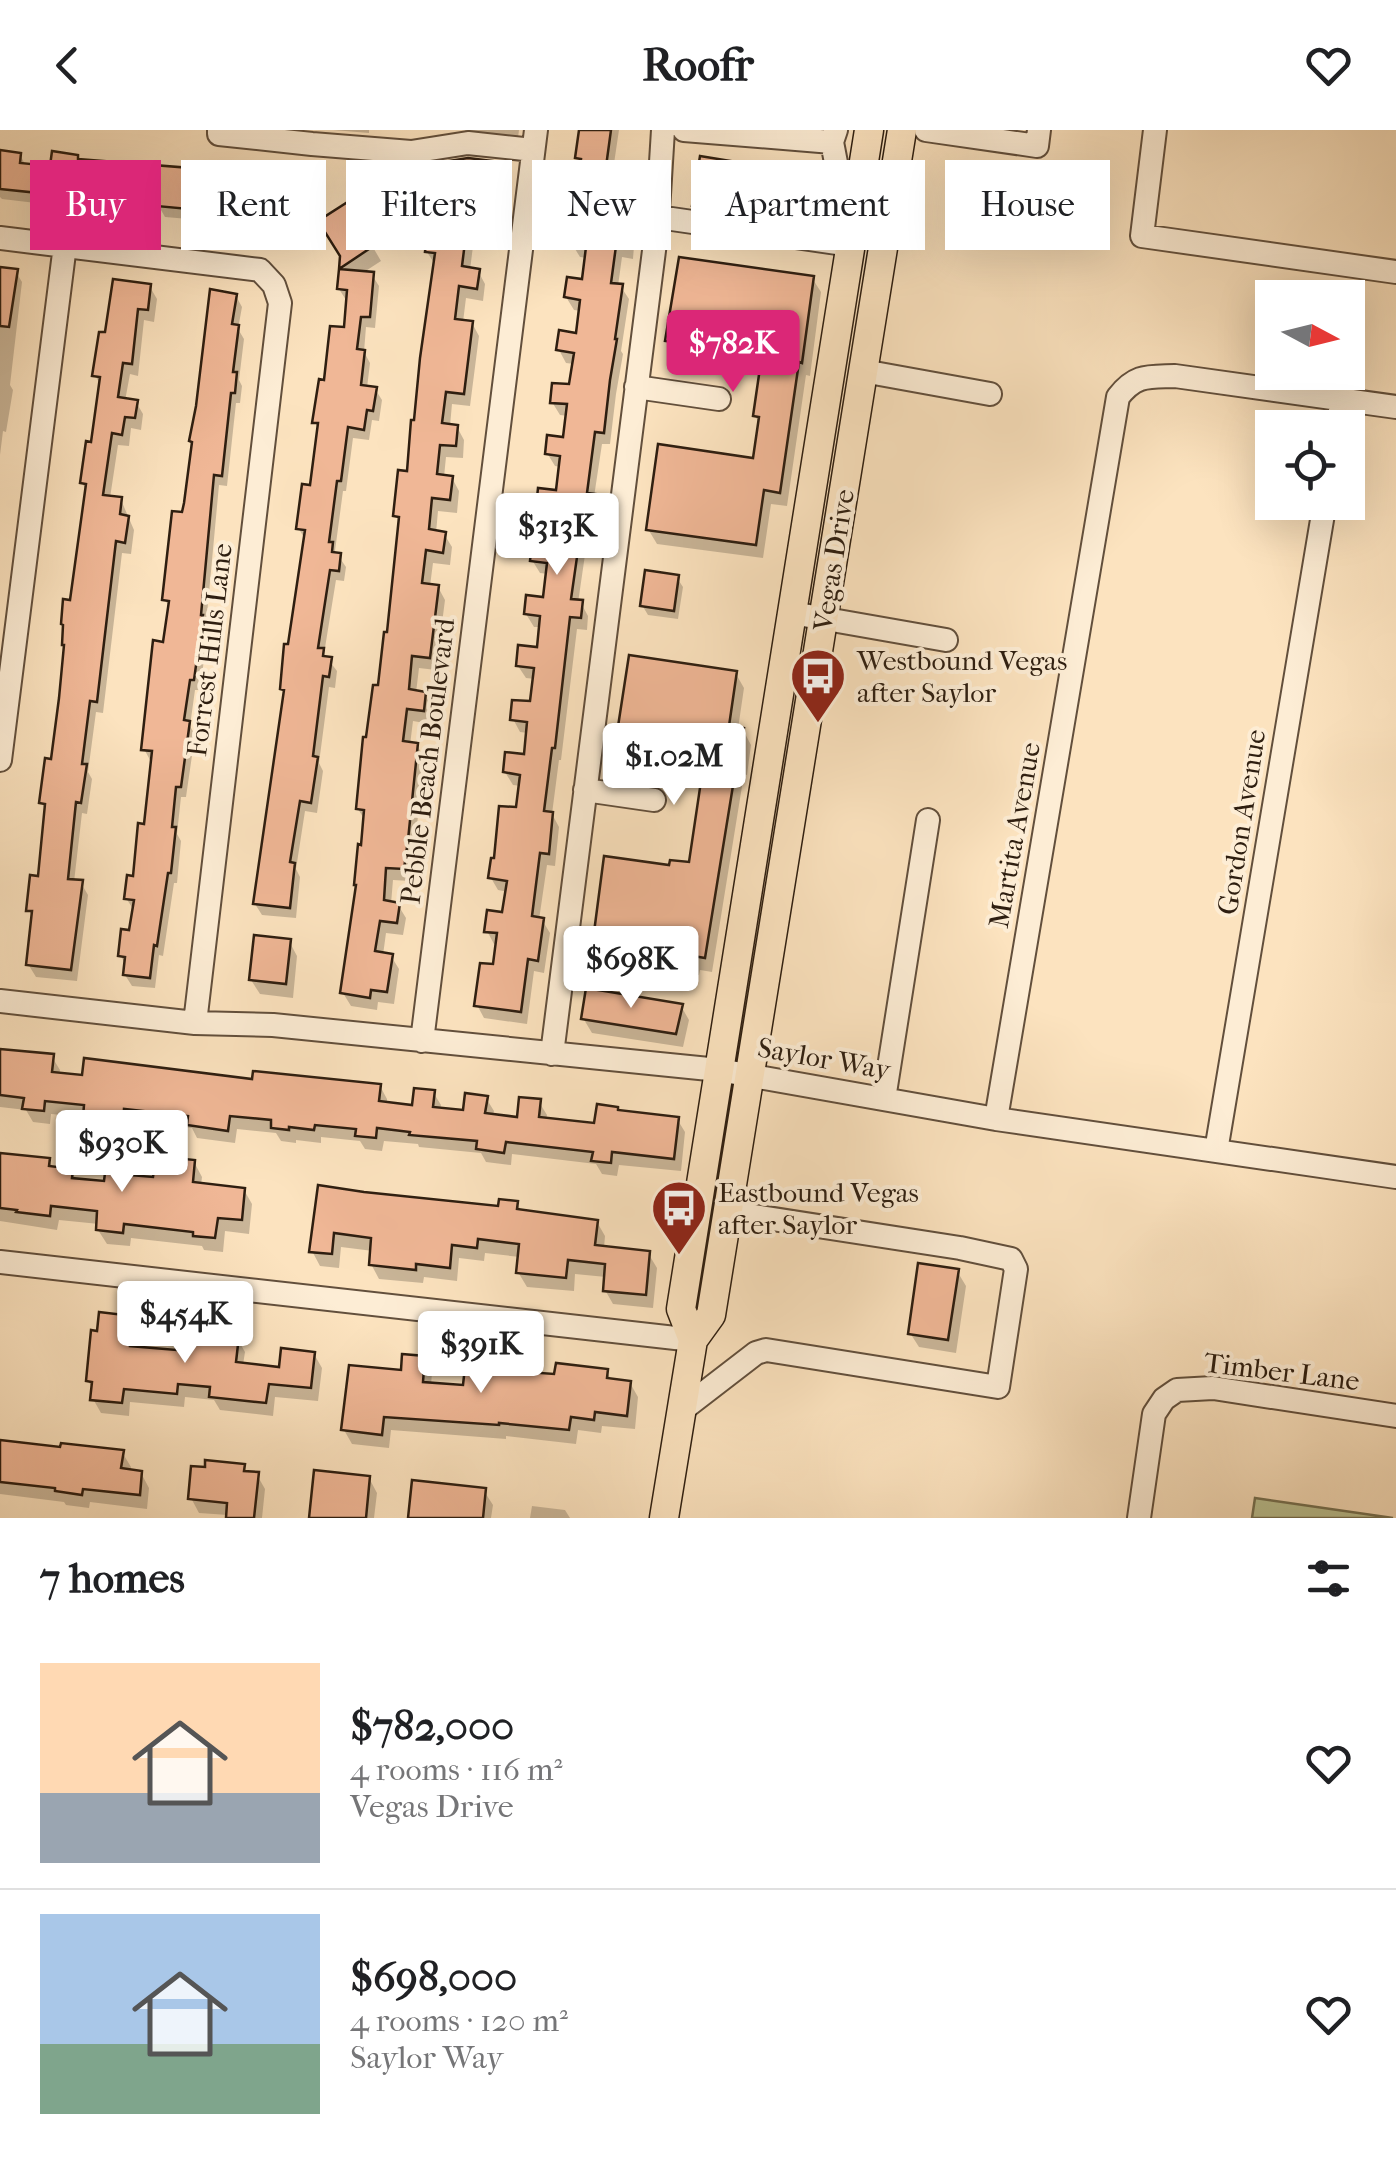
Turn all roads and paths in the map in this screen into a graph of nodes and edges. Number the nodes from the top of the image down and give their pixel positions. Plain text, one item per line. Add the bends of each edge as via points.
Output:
1 (219, 130) edge
2 (663, 130) edge
3 (684, 130) edge
4 (869, 130) edge
5 (902, 130) edge
6 (926, 130) edge
7 (1040, 130) edge
8 (1155, 130) edge
9 (834, 136) edge
10 (534, 140) edge
11 (661, 160) edge
12 (864, 160) edge
13 (0, 238) edge
14 (30, 241) edge
15 (64, 250) edge
16 (104, 250) edge
17 (654, 250) edge
18 (850, 250) edge
19 (1396, 272) edge
20 (864, 371) junction
21 (636, 387) junction
22 (990, 394) dead end
23 (718, 399) dead end
24 (1342, 399) junction
25 (1396, 407) edge
26 (1340, 410) edge
27 (1322, 520) edge
28 (792, 613) junction
29 (824, 619) junction
30 (946, 640) dead end
31 (0, 760) edge
32 (585, 790) junction
33 (654, 800) dead end
34 (928, 820) dead end
35 (0, 1001) edge
36 (195, 1023) junction
37 (422, 1042) junction
38 (552, 1054) junction
39 (719, 1070) junction
40 (750, 1075) junction
41 (884, 1099) junction
42 (996, 1119) junction
43 (1216, 1151) junction
44 (1396, 1177) edge
45 (728, 1212) junction
46 (0, 1262) edge
47 (693, 1340) junction
48 (682, 1410) junction
49 (1396, 1416) edge
50 (664, 1518) edge
51 (1139, 1518) edge

1 - 10 street via 411,152
2 - 11 street
3 - 9 street
4 - 12 main road, Vegas Drive
5 - 20 main road, Vegas Drive
6 - 7 street via 1038,146
8 - 19 street via 1142,236
10 - 37 street, Pebble Beach Boulevard
13 - 14 street
15 - 31 street
16 - 36 street, Forrest Hills Lane via 260,270 280,303
17 - 21 street
18 - 28 main road, Vegas Drive
20 - 22 street
20 - 29 main road, Vegas Drive
21 - 23 street
21 - 32 street
24 - 25 street
24 - 26 street
24 - 42 street, Martita Avenue via 1175,376 1140,377 1118,396
27 - 43 street, Gordon Avenue
28 - 29 street
28 - 39 main road, Vegas Drive
29 - 30 street
29 - 40 main road, Vegas Drive
32 - 33 street
32 - 38 street
34 - 41 street
35 - 36 street, Saylor Way
36 - 37 street, Saylor Way
37 - 38 street, Saylor Way
38 - 39 street, Saylor Way
39 - 40 street, Saylor Way
39 - 47 main road, Vegas Drive via 681,1310
40 - 41 street, Saylor Way
40 - 45 main road, Vegas Drive
41 - 42 street, Saylor Way
42 - 43 street, Saylor Way
43 - 44 street, Saylor Way
45 - 47 main road, Vegas Drive via 711,1315
45 - 48 street via 1010,1259 1016,1269 998,1386 766,1350
46 - 47 street
47 - 48 main road, Vegas Drive
48 - 50 main road, Vegas Drive
49 - 51 street, Timber Lane via 1213,1388 1177,1390 1154,1414

